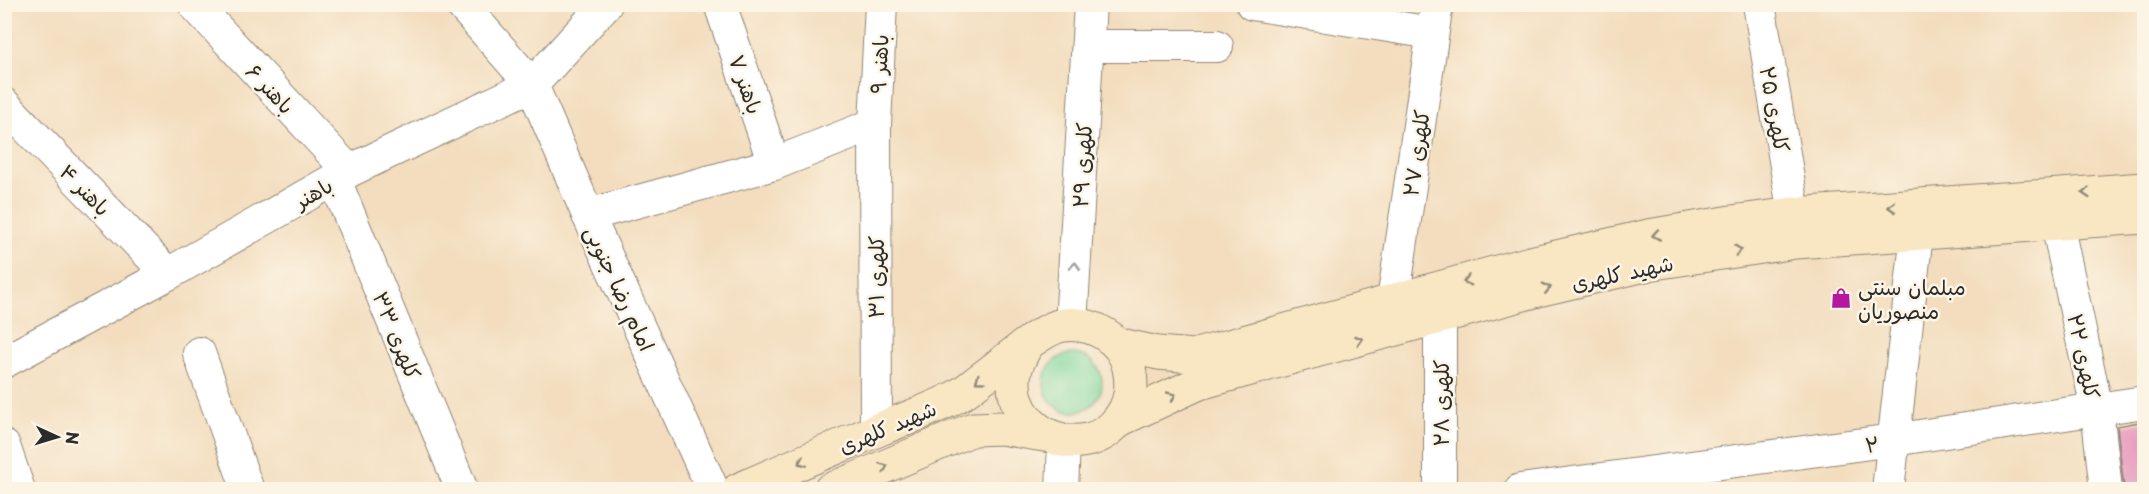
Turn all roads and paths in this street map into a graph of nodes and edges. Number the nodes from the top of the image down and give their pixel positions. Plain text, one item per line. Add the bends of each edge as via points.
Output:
1 (194, 4) edge
2 (461, 4) edge
3 (606, 4) edge
4 (720, 4) edge
5 (881, 4) edge
6 (1090, 4) edge
7 (1252, 4) edge
8 (1759, 4) edge
9 (1435, 19) edge
10 (1088, 45) junction
11 (1217, 46) dead end
12 (532, 85) junction
13 (4, 104) edge
14 (875, 124) junction
15 (774, 164) junction
16 (342, 176) junction
17 (2145, 189) edge
18 (1794, 214) junction
19 (588, 215) junction
20 (2145, 217) edge
21 (2057, 223) junction
22 (1917, 233) junction
23 (168, 274) junction
24 (1393, 301) junction
25 (1440, 317) junction
26 (1071, 325) junction
27 (1117, 344) junction
28 (1026, 346) junction
29 (199, 353) dead end
30 (4, 362) edge
31 (2145, 402) edge
32 (2097, 409) junction
33 (1119, 420) junction
34 (876, 431) junction
35 (1054, 438) junction
36 (1893, 440) junction
37 (4, 446) edge
38 (1647, 481) edge
39 (20, 489) edge
40 (248, 489) edge
41 (462, 489) edge
42 (713, 489) edge
43 (738, 489) edge
44 (830, 489) edge
45 (1062, 489) edge
46 (1440, 489) edge
47 (1520, 489) edge
48 (1888, 489) edge
49 (2106, 489) edge

1 - 16 street, باهنر ۶
2 - 12 street, امام رضا جنوبی
3 - 12 street, باهنر
4 - 15 street, باهنر ۷
5 - 14 street, باهنر ۹
6 - 10 street, کلهری ۲۹
7 - 9 street
8 - 18 street, کلهری ۲۵
9 - 24 street, کلهری ۲۷
10 - 11 street
26 -> 10 street, کلهری ۲۹
12 - 16 street, باهنر
12 - 19 street, امام رضا جنوبی
13 - 23 street, باهنر ۴
14 - 15 street
14 - 34 street, کلهری ۳۱
15 - 19 street
16 - 23 street, باهنر
16 - 41 street, کلهری ۳۳
17 -> 18 main road, شهید کلهری
18 -> 24 main road, شهید کلهری via 1648,236
19 - 42 street, امام رضا جنوبی
20 - 21 main road, شهید کلهری
21 - 22 main road, شهید کلهری
21 - 32 street, کلهری ۲۲
25 -> 22 main road, شهید کلهری via 1654,263 1797,242
22 - 36 street
23 - 30 street, باهنر
24 - 27 main road, شهید کلهری via 1193,356
33 -> 25 main road, شهید کلهری via 1199,383
25 - 46 street, کلهری ۲۸
26 - 27 main road via 1082,324 1101,331
26 - 28 main road via 1042,333
27 - 33 main road via 1128,361 1132,382 1129,402
28 -> 34 main road, شهید کلهری via 958,395
28 - 35 main road via 1017,364 1014,384 1018,405 1028,422
29 - 40 street
31 - 32 street, ۲
32 - 36 street, ۲
32 - 49 street, کلهری ۲۲
33 - 35 main road via 1104,434 1084,441
34 -> 43 main road, شهید کلهری
44 -> 35 main road, شهید کلهری via 972,429 1001,428
35 - 45 street
36 - 38 street, ۲
36 - 48 street
37 - 39 street
38 - 47 street, ۲

